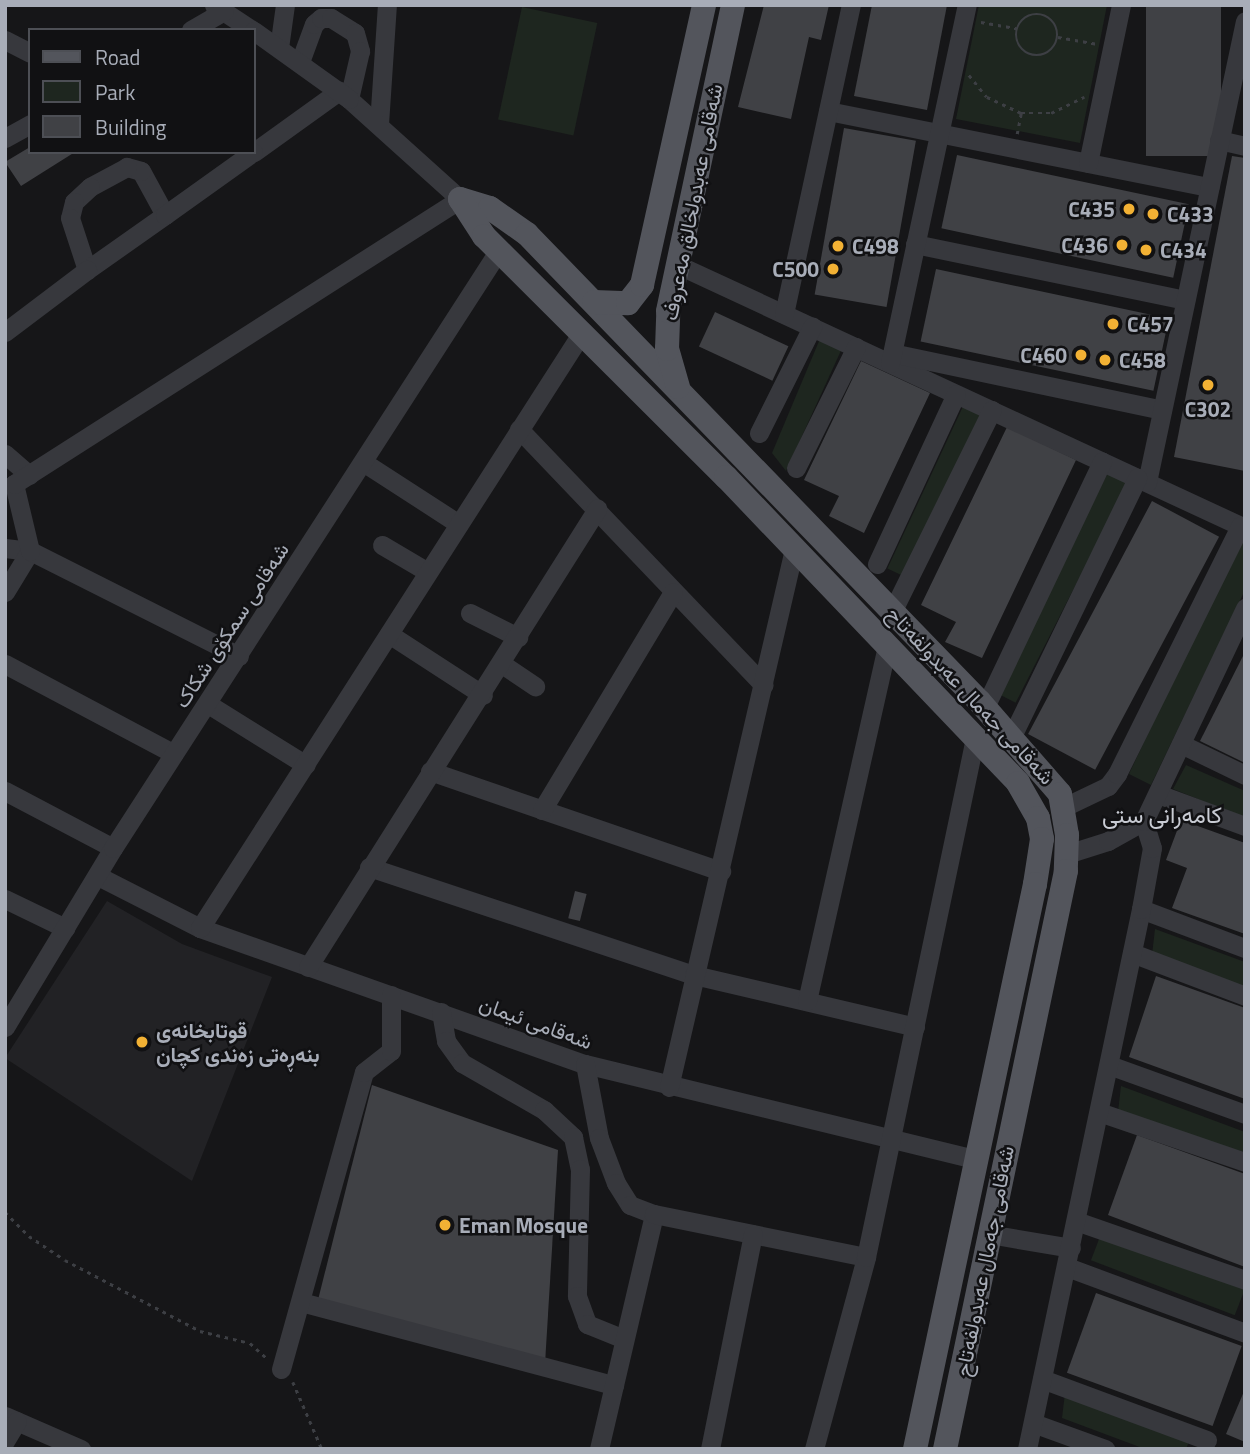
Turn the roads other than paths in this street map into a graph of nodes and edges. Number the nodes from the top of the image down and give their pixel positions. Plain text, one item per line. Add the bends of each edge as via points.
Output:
1 (285, 5) edge
2 (387, 5) edge
3 (704, 5) edge
4 (733, 5) edge
5 (851, 5) edge
6 (1121, 5) edge
7 (219, 8) edge
8 (966, 12) edge
9 (1245, 21) edge
10 (194, 28) edge
11 (250, 28) edge
12 (256, 32) edge
13 (5, 40) edge
14 (279, 48) junction
15 (28, 52) edge
16 (300, 62) junction
17 (344, 95) junction
18 (828, 111) junction
19 (379, 124) junction
20 (28, 125) edge
21 (940, 133) junction
22 (5, 138) edge
23 (1219, 140) junction
24 (1245, 146) edge
25 (256, 150) edge
26 (250, 154) edge
27 (1088, 163) junction
28 (1209, 187) junction
29 (460, 199) junction
30 (165, 215) junction
31 (915, 244) junction
32 (499, 250) junction
33 (677, 264) junction
34 (87, 270) junction
35 (1185, 300) junction
36 (594, 302) junction
37 (784, 314) junction
38 (812, 327) junction
39 (583, 331) junction
40 (5, 332) edge
41 (856, 347) junction
42 (891, 358) junction
43 (956, 394) junction
44 (684, 397) junction
45 (992, 410) junction
46 (1162, 410) junction
47 (519, 429) junction
48 (759, 433) dead end
49 (5, 454) edge
50 (744, 458) junction
51 (1102, 461) junction
52 (363, 462) junction
53 (796, 468) dead end
54 (29, 475) junction
55 (726, 477) junction
56 (1142, 480) junction
57 (597, 509) junction
58 (459, 524) junction
59 (1242, 527) edge
60 (383, 545) dead end
61 (5, 548) edge
62 (794, 549) junction
63 (30, 551) junction
64 (877, 564) dead end
65 (428, 572) junction
66 (673, 592) junction
67 (5, 593) edge
68 (1245, 608) edge
69 (893, 610) junction
70 (470, 612) dead end
71 (389, 634) junction
72 (518, 637) junction
73 (887, 647) junction
74 (239, 656) junction
75 (5, 664) edge
76 (502, 664) junction
77 (764, 685) junction
78 (536, 686) dead end
79 (483, 695) junction
80 (208, 704) junction
81 (985, 707) junction
82 (1012, 736) junction
83 (975, 738) junction
84 (1181, 744) junction
85 (174, 754) junction
86 (306, 765) junction
87 (430, 771) junction
88 (1245, 775) edge
89 (5, 791) edge
90 (1158, 793) junction
91 (1062, 808) junction
92 (542, 810) junction
93 (1144, 821) junction
94 (1245, 826) edge
95 (113, 848) junction
96 (1067, 854) junction
97 (369, 867) junction
98 (721, 871) junction
99 (98, 876) junction
100 (5, 899) edge
101 (1141, 909) junction
102 (65, 928) junction
103 (200, 928) junction
104 (1245, 948) edge
105 (1132, 953) junction
106 (308, 967) junction
107 (694, 975) junction
108 (391, 995) junction
109 (1245, 996) edge
110 (807, 1002) junction
111 (441, 1012) junction
112 (6, 1026) edge
113 (915, 1027) junction
114 (585, 1065) junction
115 (1109, 1065) junction
116 (669, 1087) junction
117 (1099, 1112) junction
118 (1245, 1114) edge
119 (890, 1138) junction
120 (976, 1159) junction
121 (1245, 1162) edge
122 (654, 1214) junction
123 (1076, 1221) junction
124 (753, 1234) junction
125 (989, 1234) junction
126 (866, 1257) junction
127 (1069, 1257) junction
128 (1245, 1280) edge
129 (301, 1302) junction
130 (1245, 1333) edge
131 (624, 1339) junction
132 (281, 1369) road end
133 (1042, 1379) junction
134 (614, 1385) junction
135 (11, 1419) edge
136 (1033, 1423) junction
137 (1207, 1440) dead end
138 (5, 1441) edge
139 (81, 1449) edge
140 (599, 1449) edge
141 (710, 1449) edge
142 (814, 1449) edge
143 (915, 1449) edge
144 (945, 1449) edge
145 (1027, 1449) edge
146 (1105, 1449) edge

1 - 14 street
2 - 19 street
3 - 36 main road, شەقامی عەبدولخالق مەعروف via 642,285 628,303
4 - 33 main road, شەقامی عەبدولخالق مەعروف
5 - 18 street
6 - 27 street
7 - 10 street
7 - 11 street, شەقامی جەمال عەبدولفەتاح
8 - 21 street
9 - 23 street
12 - 14 street, شەقامی جەمال عەبدولفەتاح
13 - 15 street
14 - 16 street, شەقامی جەمال عەبدولفەتاح
16 - 17 street, شەقامی جەمال عەبدولفەتاح
16 - 17 street via 314,24 321,18 331,18 355,33 360,51
17 - 19 street, شەقامی جەمال عەبدولفەتاح
17 - 25 street
18 - 21 street
18 - 37 street
19 - 29 street, شەقامی جەمال عەبدولفەتاح
20 - 22 street
21 - 27 street
21 - 31 street
23 - 24 street
23 - 28 street
26 - 30 street
27 - 28 street
28 - 35 street
29 - 32 main road, شەقامی جەمال عەبدولفەتاح via 474,224
29 - 36 main road, شەقامی جەمال عەبدولفەتاح via 516,224
29 - 54 street
30 - 34 street
30 - 34 street via 141,171 127,167 90,187 74,202 70,218
31 - 35 street
31 - 42 street
32 - 39 main road, شەقامی جەمال عەبدولفەتاح
32 - 52 street, شەقامی سمکۆی شکاک
33 - 37 street
33 - 44 main road, شەقامی عەبدولخالق مەعروف via 667,349 674,380
34 - 40 street
35 - 46 street
36 - 44 main road, شەقامی جەمال عەبدولفەتاح
37 - 38 street
38 - 41 street
38 - 48 street
39 - 47 street
39 - 55 main road, شەقامی جەمال عەبدولفەتاح
41 - 42 street
41 - 53 street
42 - 43 street
42 - 46 street
43 - 45 street
43 - 64 street
44 - 50 main road, شەقامی جەمال عەبدولفەتاح
45 - 51 street
45 - 69 street
46 - 56 street
47 - 57 street
47 - 58 street
49 - 54 street
50 - 55 main road
50 - 69 main road, شەقامی جەمال عەبدولفەتاح
51 - 56 street
51 - 81 street
52 - 58 street
52 - 74 street, شەقامی سمکۆی شکاک
54 - 63 street via 15,484
55 - 62 main road, شەقامی جەمال عەبدولفەتاح
56 - 59 street
56 - 82 street
57 - 66 street
57 - 72 street
58 - 65 street
59 - 91 street via 1117,774 1108,786
60 - 65 street
61 - 63 street
62 - 73 main road, شەقامی جەمال عەبدولفەتاح
62 - 77 street
63 - 67 street
63 - 74 street
65 - 71 street
66 - 77 street
66 - 92 street
68 - 84 street
69 - 81 main road, شەقامی جەمال عەبدولفەتاح
70 - 72 street
71 - 79 street
71 - 86 street
72 - 76 street
73 - 83 main road, شەقامی جەمال عەبدولفەتاح
73 - 110 street
74 - 80 street, شەقامی سمکۆی شکاک
75 - 85 street
76 - 78 street
76 - 79 street
77 - 98 street
79 - 87 street
80 - 85 street, شەقامی سمکۆی شکاک
80 - 86 street
81 - 82 main road, شەقامی جەمال عەبدولفەتاح
82 - 91 main road, شەقامی جەمال عەبدولفەتاح via 1056,788
83 - 113 street via 962,783
83 - 120 main road, شەقامی جەمال عەبدولفەتاح via 1030,799 1042,838
84 - 88 street
84 - 90 street
85 - 95 street, شەقامی سمکۆی شکاک
86 - 103 street
87 - 92 street
87 - 97 street
89 - 95 street
90 - 93 street
90 - 94 street
91 - 96 main road, شەقامی جەمال عەبدولفەتاح
92 - 98 street
93 - 96 street via 1108,841
93 - 101 street via 1152,848
95 - 99 street, شەقامی سمکۆی شکاک
96 - 125 main road, شەقامی جەمال عەبدولفەتاح
97 - 106 street
97 - 107 street
98 - 107 street
99 - 102 street, شەقامی سمکۆی شکاک
99 - 103 street, شەقامی ئیمان
100 - 102 street
101 - 104 street
101 - 105 street
102 - 112 street, شەقامی سمکۆی شکاک
103 - 106 street, شەقامی ئیمان
105 - 109 street
105 - 115 street
106 - 108 street, شەقامی ئیمان
107 - 110 street
107 - 116 street
108 - 111 street, شەقامی ئیمان
108 - 129 street via 391,1051 364,1072
110 - 113 street
111 - 114 street, شەقامی ئیمان
111 - 131 street via 446,1041 462,1063 544,1110 573,1137 580,1169 577,1296 587,1324
113 - 119 street
114 - 116 street, شەقامی ئیمان
114 - 122 street via 599,1138 616,1183 630,1205
115 - 117 street
115 - 118 street
116 - 119 street, شەقامی ئیمان
117 - 121 street
117 - 123 street
119 - 120 street, شەقامی ئیمان
119 - 126 street
120 - 143 main road, شەقامی جەمال عەبدولفەتاح
122 - 124 street
122 - 131 street
123 - 127 street
123 - 128 street
124 - 126 street
124 - 141 street
125 - 127 street
125 - 144 main road, شەقامی جەمال عەبدولفەتاح
126 - 142 street
127 - 130 street
127 - 133 street
129 - 132 street
129 - 134 street
131 - 134 street
133 - 136 street
133 - 137 street
134 - 140 street
135 - 138 street
135 - 139 street
136 - 145 street
136 - 146 street

